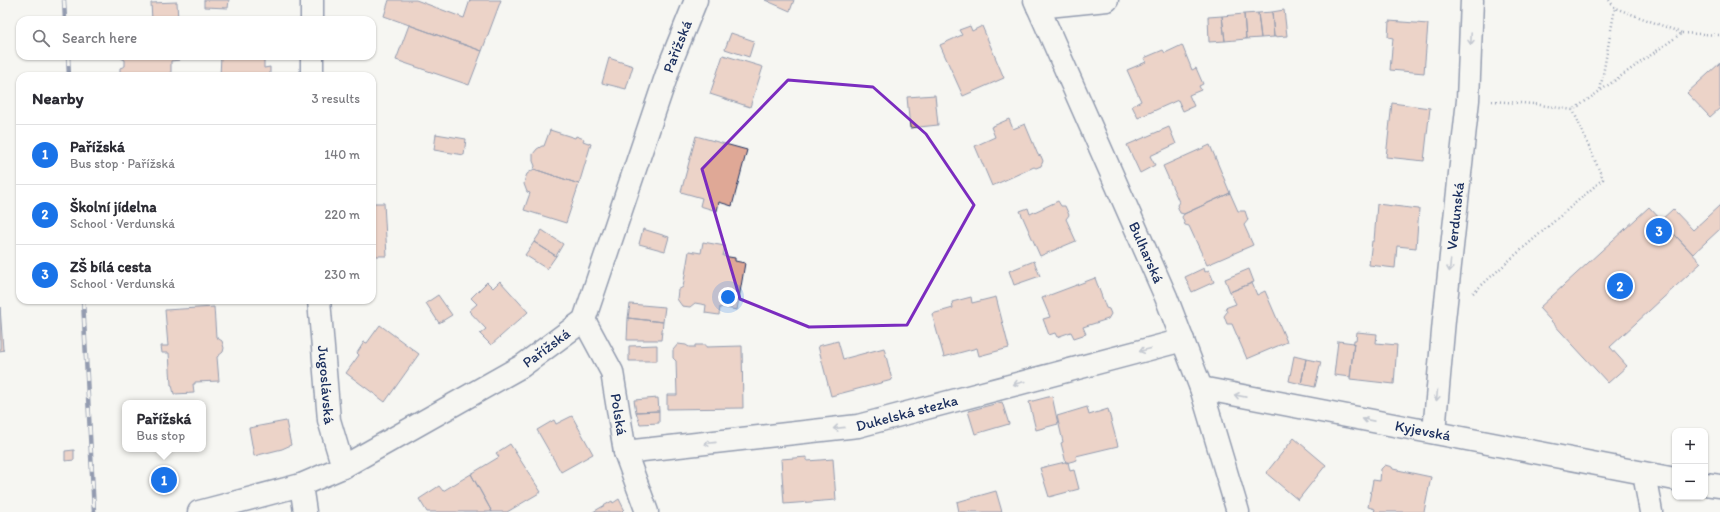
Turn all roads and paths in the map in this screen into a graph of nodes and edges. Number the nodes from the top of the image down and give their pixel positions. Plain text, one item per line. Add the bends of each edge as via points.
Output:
1 (312, 0) edge
2 (696, 0) edge
3 (1107, 0) edge
4 (1472, 0) edge
5 (1609, 0) edge
6 (1037, 3) edge
7 (1614, 8) junction
8 (312, 16) edge
9 (1682, 32) junction
10 (1720, 35) edge
11 (312, 60) edge
12 (312, 72) edge
13 (1600, 91) junction
14 (1468, 100) junction
15 (1573, 110) junction
16 (1472, 293) dead end
17 (319, 304) edge
18 (584, 320) junction
19 (1183, 340) junction
20 (1202, 388) junction
21 (1434, 432) junction
22 (625, 452) junction
23 (343, 467) junction
24 (1644, 474) junction
25 (1672, 479) edge
26 (1708, 484) edge
27 (301, 485) junction
28 (1720, 486) edge
29 (200, 512) edge
30 (305, 512) edge
31 (647, 512) edge
32 (1238, 512) edge
33 (1651, 512) edge

1 - 8 street
2 - 18 street, Pařížská via 671,62
3 - 6 street
4 -> 14 street, Verdunská
5 - 7 path
6 - 19 street, Bulharská
7 - 9 path
7 - 13 path
9 - 10 path
9 - 13 path
11 - 12 street
13 - 15 path
14 - 15 path via 1534,104
14 -> 21 street, Verdunská
15 - 16 path via 1603,179
17 - 23 street, Jugoslávská via 329,420
18 - 22 street, Polská via 612,372
18 - 23 street, Pařížská via 522,366
19 - 20 street, Bulharská
19 -> 22 street, Dukelská stezka via 858,426
21 -> 20 street, Kyjevská
20 - 32 street, Bulharská
21 - 24 street, Kyjevská
22 - 31 street, Polská
23 - 27 street, Pařížská
24 - 25 street, Kyjevská
24 - 33 street
26 - 28 street
27 - 29 street, Pařížská
27 - 30 street

